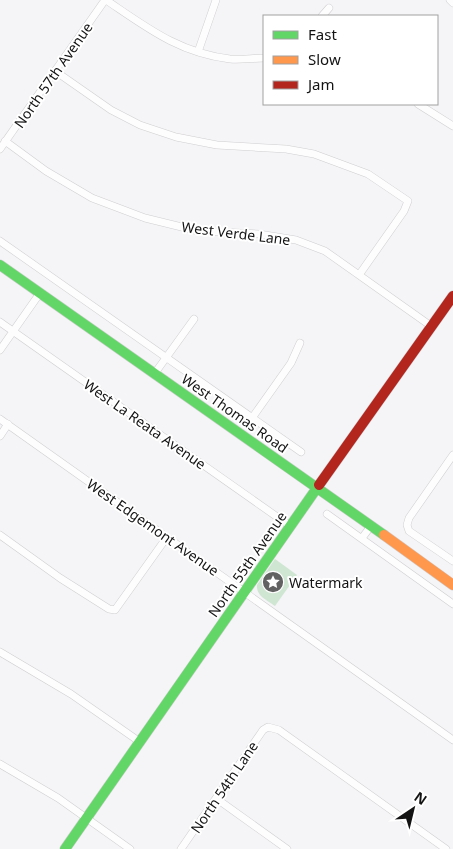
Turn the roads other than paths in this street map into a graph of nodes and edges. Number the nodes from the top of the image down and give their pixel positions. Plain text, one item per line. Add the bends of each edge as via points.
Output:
1 (106, 0) edge
2 (216, 0) edge
3 (450, 0) edge
4 (453, 3) edge
5 (329, 8) dead end
6 (323, 15) edge
7 (198, 52) junction
8 (263, 58) edge
9 (55, 71) junction
10 (420, 105) edge
11 (453, 126) edge
12 (5, 142) junction
13 (0, 149) edge
14 (0, 241) edge
15 (0, 264) edge
16 (359, 275) junction
17 (40, 293) junction
18 (453, 296) edge
19 (194, 319) dead end
20 (0, 322) edge
21 (431, 326) junction
22 (13, 331) junction
23 (300, 343) dead end
24 (0, 350) edge
25 (166, 358) junction
26 (155, 373) junction
27 (252, 418) junction
28 (0, 419) edge
29 (8, 424) junction
30 (0, 436) edge
31 (301, 452) dead end
32 (453, 455) edge
33 (318, 488) junction
34 (326, 514) dead end
35 (290, 526) junction
36 (371, 526) junction
37 (0, 536) edge
38 (167, 537) junction
39 (362, 538) junction
40 (453, 562) edge
41 (453, 585) edge
42 (245, 591) junction
43 (453, 604) edge
44 (0, 652) edge
45 (453, 740) edge
46 (140, 742) junction
47 (0, 764) edge
48 (217, 799) junction
49 (86, 818) junction
50 (65, 849) edge
51 (130, 849) edge
52 (181, 849) edge
53 (287, 849) edge
54 (446, 849) edge

1 - 7 street via 172,43
1 - 9 street, North 57th Avenue
2 - 7 street
3 - 4 street
5 - 6 street
7 - 8 street via 230,59
9 - 12 street, North 57th Avenue
9 - 16 street via 112,110 140,125 176,137 217,145 286,148 314,154 368,174 408,201
10 - 11 street
12 - 13 street, North 57th Avenue
12 - 16 street, West Verde Lane via 92,198 145,218 198,231 259,234 296,240 325,251
14 - 25 street, West Thomas Road
15 - 17 street, West Thomas Road
16 - 21 street, West Verde Lane
17 - 22 street
17 - 26 street, West Thomas Road
18 - 21 street, North 55th Avenue
19 - 25 street
20 - 22 street, West La Reata Avenue
21 - 33 street, North 55th Avenue
22 - 24 street
22 - 35 street, West La Reata Avenue
23 - 27 street via 291,363
25 - 26 street
25 - 27 street, West Thomas Road
26 - 33 street, West Thomas Road
27 - 31 street, West Thomas Road
28 - 29 street, West Edgemont Avenue
29 - 30 street
29 - 38 street, West Edgemont Avenue
32 - 40 street via 407,525 410,531
33 - 35 street, North 55th Avenue
33 - 36 street, West Thomas Road
34 - 39 street
35 - 42 street, North 55th Avenue
36 - 39 street
36 - 41 street, West Thomas Road
37 - 38 street via 60,578 115,610
38 - 42 street, West Edgemont Avenue
39 - 43 street
42 - 45 street, West Edgemont Avenue
42 - 46 street, North 55th Avenue
44 - 46 street via 71,694
46 - 49 street, North 55th Avenue
47 - 49 street
48 - 52 street, North 54th Lane
48 - 53 street
48 - 54 street, North 54th Lane via 268,727 279,730
49 - 50 street, North 55th Avenue
49 - 51 street

